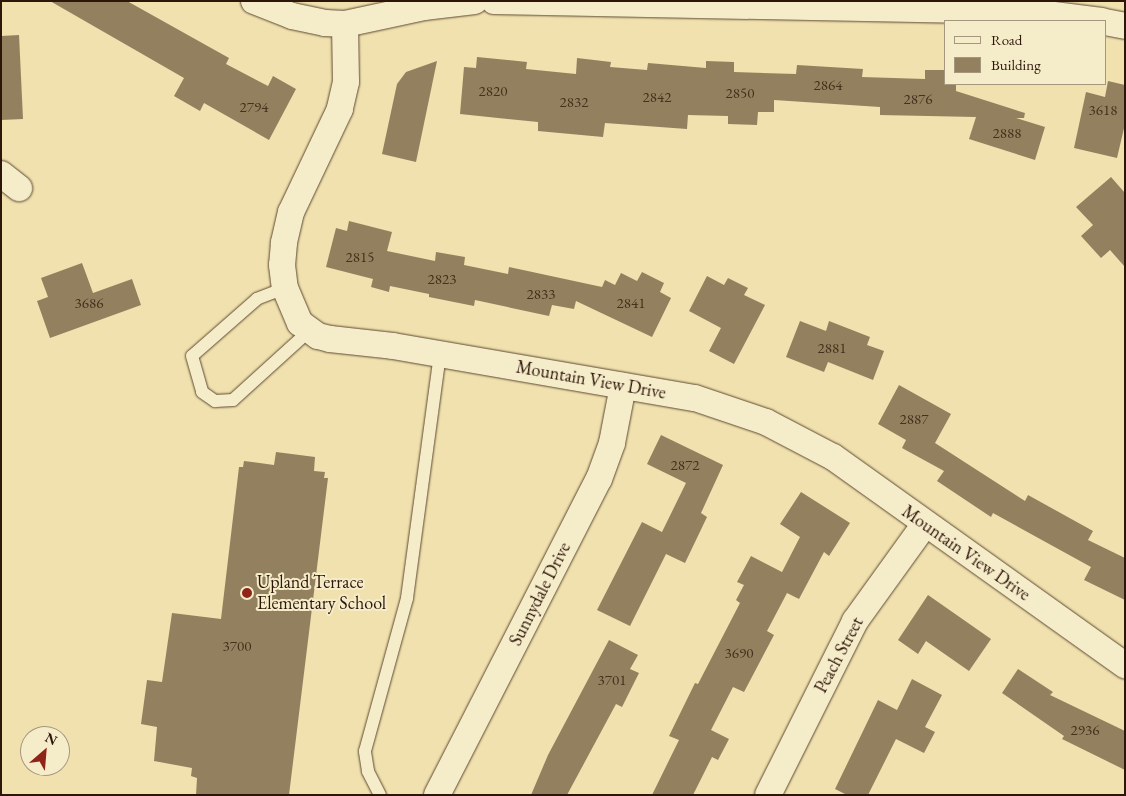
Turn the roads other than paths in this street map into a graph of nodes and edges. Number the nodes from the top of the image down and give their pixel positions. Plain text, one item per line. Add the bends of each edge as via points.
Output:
1 (254, 1) edge
2 (475, 1) edge
3 (494, 1) edge
4 (749, 4) edge
5 (1099, 16) edge
6 (345, 24) junction
7 (1125, 26) edge
8 (284, 288) junction
9 (310, 331) junction
10 (440, 354) junction
11 (623, 386) junction
12 (925, 524) junction
13 (1125, 665) edge
14 (380, 795) edge
15 (437, 795) edge
16 (768, 795) edge

1 - 6 street via 292,16
2 - 6 street via 424,7
3 - 4 street
4 - 5 street
5 - 7 street
6 - 8 street via 346,82 340,109 291,212 282,266
8 - 9 street via 300,323
8 - 9 lane via 257,299 192,356 202,392 215,401 233,400
9 - 10 street, Mountain View Drive via 330,339
10 - 11 street, Mountain View Drive
10 - 14 lane via 407,598 365,751 368,771
11 - 12 street, Mountain View Drive via 695,398 766,422 833,457
11 - 15 street, Sunnydale Drive via 612,443 599,479
12 - 13 street, Mountain View Drive
12 - 16 street, Peach Street via 855,621

